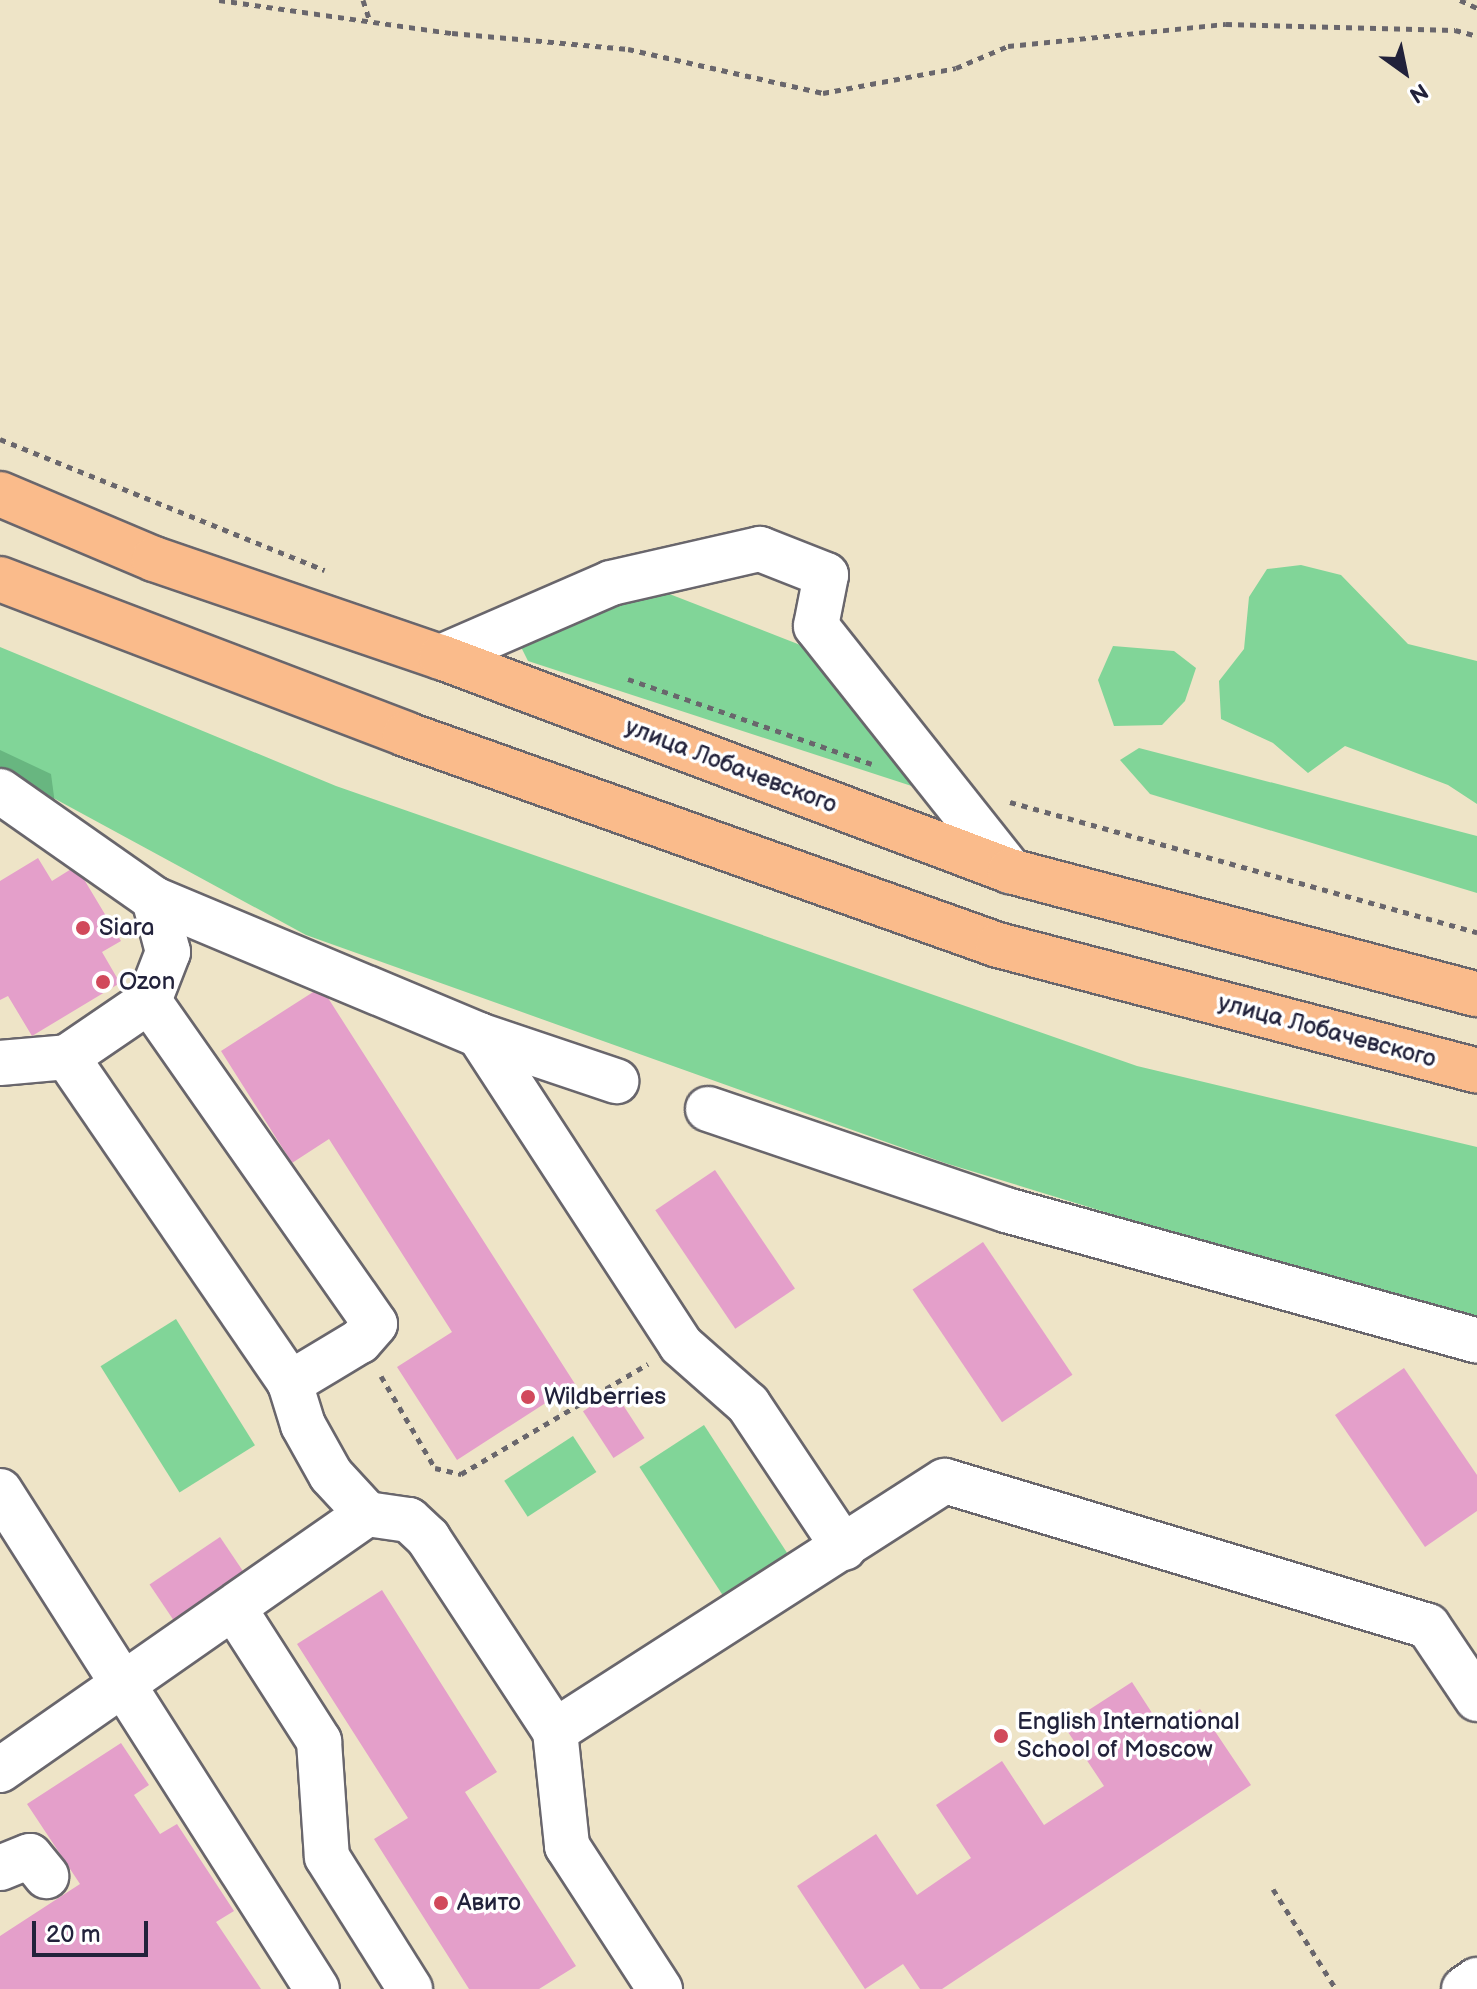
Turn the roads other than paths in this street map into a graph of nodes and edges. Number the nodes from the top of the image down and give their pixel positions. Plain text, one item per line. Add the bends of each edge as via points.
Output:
1 (1, 487) edge
2 (0, 579) edge
3 (441, 657) junction
4 (0, 791) edge
5 (1010, 871) junction
6 (154, 899) junction
7 (1477, 994) edge
8 (149, 1001) junction
9 (479, 1035) junction
10 (67, 1057) junction
11 (0, 1063) edge
12 (1477, 1071) edge
13 (616, 1081) dead end
14 (708, 1109) dead end
15 (1477, 1341) edge
16 (290, 1383) junction
17 (0, 1491) edge
18 (367, 1514) junction
19 (844, 1548) junction
20 (235, 1610) junction
21 (1464, 1653) edge
22 (125, 1687) junction
23 (1477, 1699) edge
24 (555, 1731) junction
25 (0, 1770) edge
26 (0, 1868) edge
27 (46, 1876) dead end
28 (1477, 1980) edge
29 (317, 1989) edge
30 (410, 1989) edge
31 (660, 1989) edge
32 (1464, 1989) edge

1 - 3 main road, улица Лобачевского via 154,559
2 - 12 main road, улица Лобачевского via 405,734 998,945
3 - 5 main road, улица Лобачевского
3 - 5 street via 611,583 760,549 826,575 816,626
4 - 6 street
5 - 7 main road, улица Лобачевского
6 - 8 street via 168,952
6 - 9 street
8 - 10 street
8 - 16 street via 375,1324 360,1341
9 - 13 street
9 - 19 street via 681,1345 748,1404
10 - 11 street
10 - 16 street
14 - 15 street via 1006,1210
16 - 18 street via 303,1425 331,1475
17 - 22 street
18 - 20 street
18 - 24 street via 409,1520 428,1538
19 - 21 street via 945,1481 1428,1626
19 - 24 street
20 - 22 street
20 - 30 street via 319,1741 327,1857
21 - 23 street
22 - 25 street
22 - 29 street
24 - 31 street via 567,1846
26 - 27 street via 30,1856
28 - 32 street

